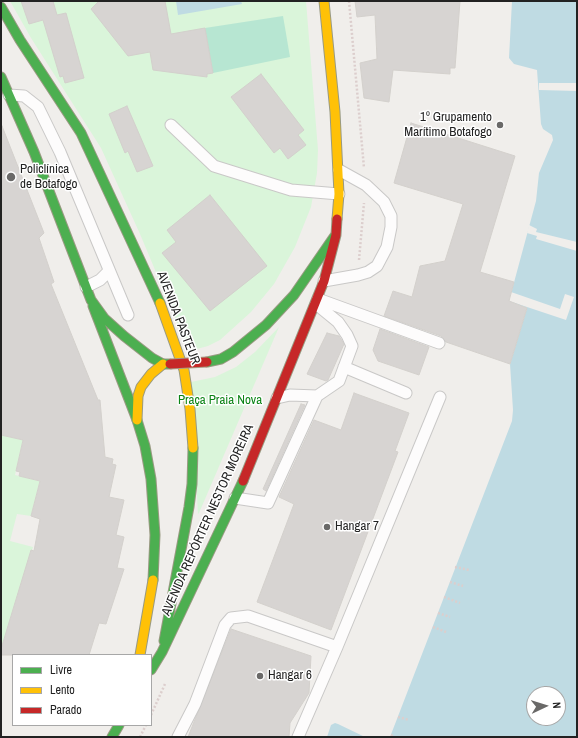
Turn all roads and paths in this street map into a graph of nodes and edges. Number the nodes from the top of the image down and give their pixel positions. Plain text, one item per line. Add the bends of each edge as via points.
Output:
1 (324, 1) edge
2 (1, 7) edge
3 (1, 77) edge
4 (9, 95) junction
5 (172, 125) dead end
6 (339, 170) junction
7 (339, 194) junction
8 (336, 235) junction
9 (109, 271) junction
10 (324, 282) junction
11 (86, 287) junction
12 (91, 300) junction
13 (317, 301) junction
14 (128, 315) dead end
15 (439, 343) dead end
16 (167, 364) junction
17 (344, 367) junction
18 (406, 393) dead end
19 (317, 396) junction
20 (440, 397) dead end
21 (277, 398) junction
22 (137, 420) junction
23 (235, 498) junction
24 (455, 568) dead end
25 (469, 570) dead end
26 (450, 582) dead end
27 (463, 586) dead end
28 (444, 597) dead end
29 (460, 603) dead end
30 (438, 613) dead end
31 (450, 617) dead end
32 (433, 627) dead end
33 (446, 632) dead end
34 (338, 648) junction
35 (162, 652) junction
36 (140, 654) edge
37 (152, 668) edge
38 (398, 718) dead end
39 (409, 720) dead end
40 (118, 726) edge
41 (146, 726) edge
42 (391, 735) dead end
43 (112, 737) edge
44 (140, 737) edge
45 (178, 737) edge
46 (298, 737) edge
47 (395, 737) edge

1 - 6 main road, AVENIDA REPÓRTER NESTOR MOREIRA
2 - 35 main road, AVENIDA PASTEUR via 82,133 161,304 184,370 192,439 192,484 190,507
3 - 4 main road
4 - 9 lane via 24,96 38,106 60,152
4 - 11 main road
5 - 7 lane via 214,166 291,190
6 - 7 main road, AVENIDA REPÓRTER NESTOR MOREIRA
6 - 10 lane via 366,185 384,202 391,216 391,227 387,247 377,266 368,272
7 - 8 main road, AVENIDA REPÓRTER NESTOR MOREIRA
8 - 10 main road, AVENIDA REPÓRTER NESTOR MOREIRA
8 - 16 main road, bridge via 294,295 266,325 233,352 221,359 207,362
9 - 11 lane via 100,280
9 - 14 lane
10 - 13 main road, AVENIDA REPÓRTER NESTOR MOREIRA
11 - 12 main road
12 - 16 main road via 104,318 124,336 152,358
12 - 22 main road
13 - 15 lane
13 - 17 lane via 338,322 352,346
13 - 21 main road, AVENIDA REPÓRTER NESTOR MOREIRA
16 - 22 main road via 151,374 141,387
17 - 18 lane
17 - 19 lane via 339,381
19 - 21 lane via 290,395
19 - 23 lane via 268,503
20 - 34 lane
21 - 23 main road, AVENIDA REPÓRTER NESTOR MOREIRA
22 - 36 main road via 149,462 154,535 152,592
23 - 35 main road, AVENIDA REPÓRTER NESTOR MOREIRA
24 - 25 path
26 - 27 path
28 - 29 path
30 - 31 path
32 - 33 path
34 - 45 lane via 248,616 231,618 225,625 195,704
34 - 46 lane
35 - 37 main road, AVENIDA PASTEUR
38 - 39 path
40 - 43 main road
41 - 44 path
42 - 47 path

